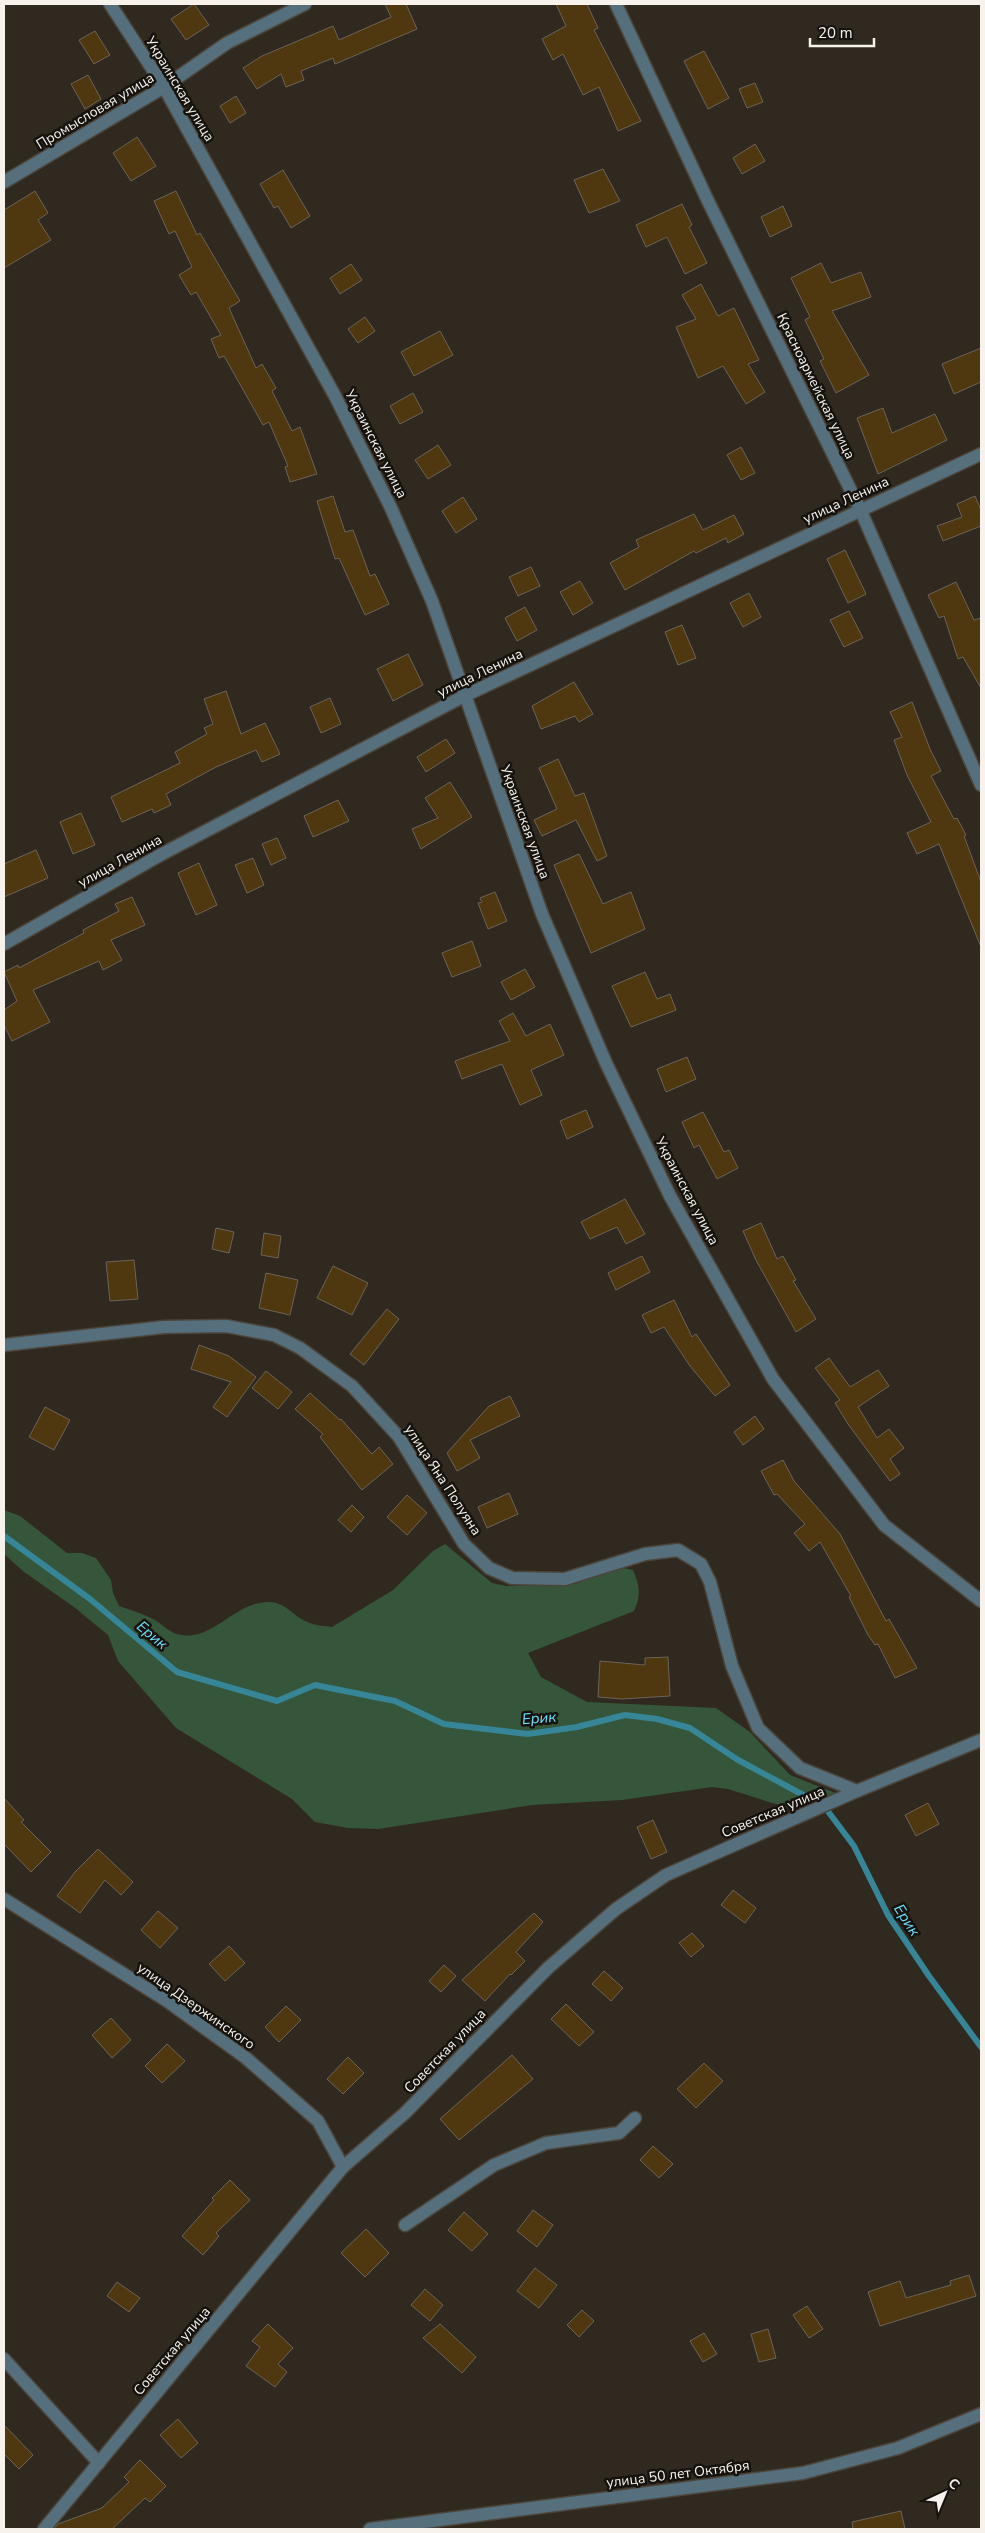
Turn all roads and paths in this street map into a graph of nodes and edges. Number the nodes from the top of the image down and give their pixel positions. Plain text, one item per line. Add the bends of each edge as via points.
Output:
1 (110, 4) edge
2 (305, 4) edge
3 (616, 4) edge
4 (164, 87) junction
5 (4, 182) edge
6 (981, 454) edge
7 (860, 509) junction
8 (464, 696) junction
9 (981, 785) edge
10 (4, 944) edge
11 (4, 1345) edge
12 (981, 1601) edge
13 (981, 1740) edge
14 (857, 1790) junction
15 (4, 1899) edge
16 (634, 2118) dead end
17 (343, 2167) junction
18 (405, 2225) dead end
19 (4, 2359) edge
20 (981, 2414) edge
21 (99, 2463) junction
22 (44, 2529) edge
23 (370, 2529) edge

1 - 4 street, Украинская улица
2 - 4 street, Промысловая улица via 227,43
3 - 7 street, Красноармейская улица via 708,202
4 - 5 street, Промысловая улица
4 - 8 street, Украинская улица via 335,396 391,508 432,601
6 - 7 street, улица Ленина
7 - 8 street, улица Ленина
7 - 9 street, Красноармейская улица
8 - 10 street, улица Ленина via 162,854
8 - 12 street, Украинская улица via 542,914 606,1063 670,1196 772,1379 884,1525
11 - 14 street, улица Яна Полуяна via 164,1327 226,1326 274,1335 300,1348 352,1386 399,1437 464,1544 489,1568 512,1578 565,1579 645,1554 678,1550 701,1564 710,1582 732,1666 758,1728 800,1768
13 - 14 street, Советская улица
14 - 17 street, Советская улица via 666,1875 616,1910 548,1968 405,2113
15 - 17 street, улица Дзержинского via 167,2001 246,2058 318,2121
16 - 18 street via 620,2133 546,2143 494,2165
17 - 21 street, Советская улица
19 - 21 street
20 - 23 street, улица 50 лет Октября via 898,2448 803,2473
21 - 22 street, Советская улица

